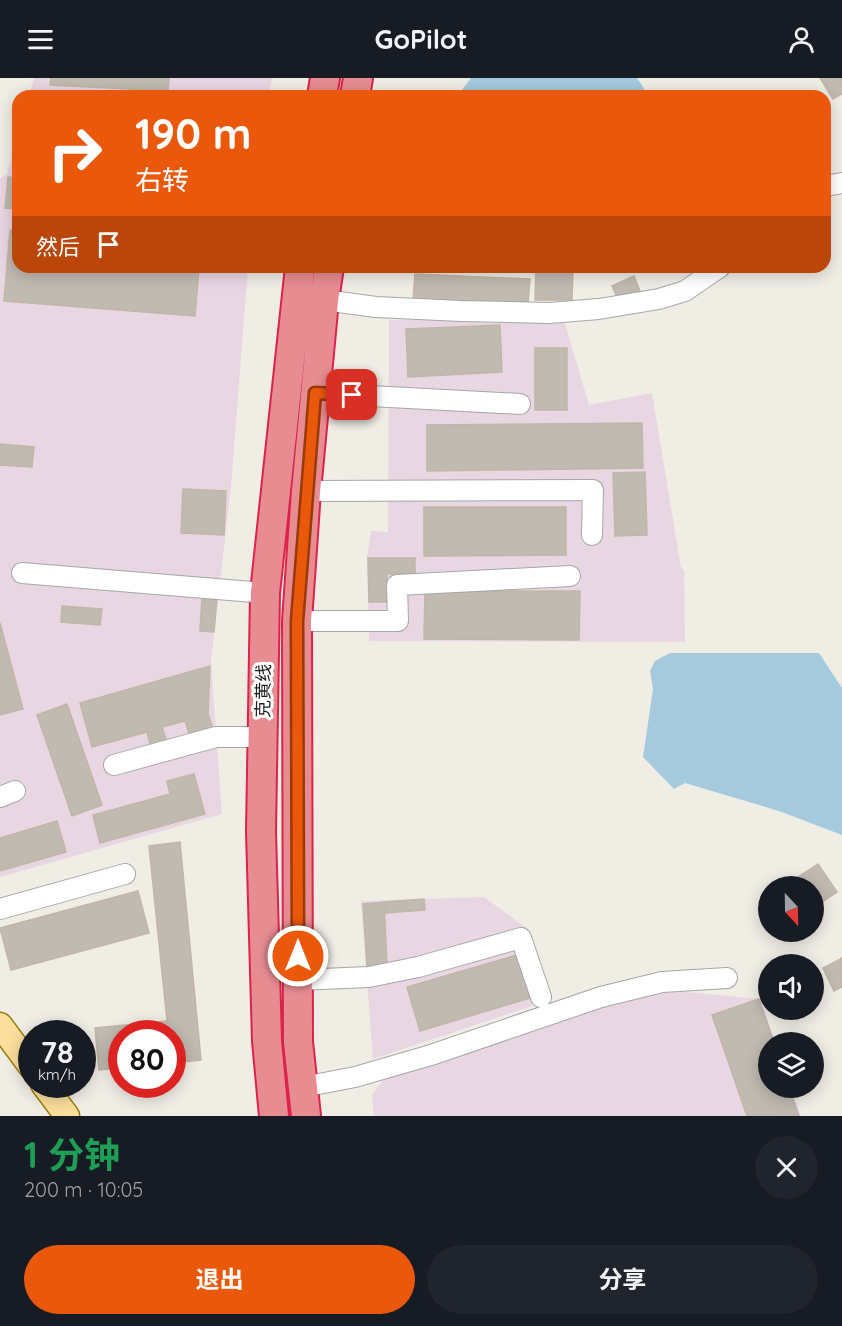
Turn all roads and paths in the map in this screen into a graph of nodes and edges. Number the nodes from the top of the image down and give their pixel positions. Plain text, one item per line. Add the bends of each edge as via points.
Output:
1 (299, 273) edge
2 (328, 273) edge
3 (711, 273) edge
4 (324, 300) junction
5 (315, 393) junction
6 (520, 404) dead end
7 (306, 491) junction
8 (592, 535) dead end
9 (22, 573) dead end
10 (570, 576) dead end
11 (265, 592) junction
12 (297, 621) junction
13 (262, 737) junction
14 (114, 765) dead end
15 (125, 874) dead end
16 (0, 909) edge
17 (727, 978) dead end
18 (298, 980) junction
19 (540, 997) dead end
20 (0, 1025) edge
21 (18, 1049) edge
22 (303, 1087) junction
23 (53, 1098) edge
24 (66, 1116) edge
25 (274, 1116) edge
26 (306, 1116) edge

1 - 11 highway, 克黄线
2 - 4 highway, 克黄线
3 - 4 street via 685,291 659,299 549,313 376,307
4 - 5 highway, 克黄线
5 - 6 street
5 - 7 highway, 克黄线
7 - 8 street via 593,490
7 - 12 highway, 克黄线
9 - 11 street
10 - 12 street via 397,585 398,621
11 - 13 highway, 克黄线
12 - 18 highway, 克黄线
13 - 14 street via 216,737
13 - 25 highway, 克黄线 via 266,1030
15 - 16 street
17 - 22 street via 662,982 601,997 431,1055
18 - 19 street via 369,977 521,938
18 - 22 highway, 克黄线
20 - 21 main road
22 - 26 highway, 克黄线
23 - 24 main road

